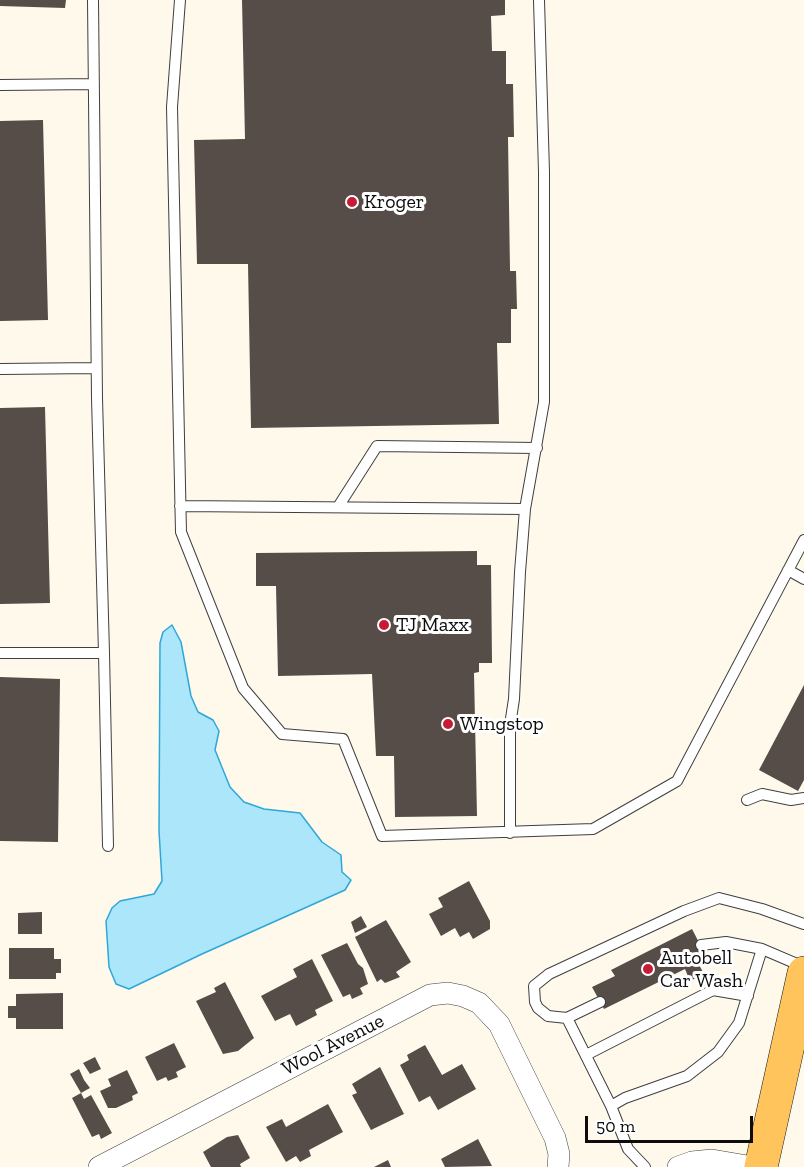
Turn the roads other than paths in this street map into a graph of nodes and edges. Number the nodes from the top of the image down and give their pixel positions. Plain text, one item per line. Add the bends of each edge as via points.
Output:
1 (93, 0) edge
2 (180, 0) edge
3 (539, 0) edge
4 (94, 84) junction
5 (0, 85) edge
6 (96, 368) junction
7 (0, 369) edge
8 (537, 448) junction
9 (180, 506) junction
10 (338, 507) junction
11 (525, 509) junction
12 (804, 540) edge
13 (788, 570) junction
14 (804, 579) edge
15 (0, 653) edge
16 (104, 653) junction
17 (804, 798) edge
18 (747, 800) dead end
19 (510, 833) junction
20 (108, 846) dead end
21 (804, 924) edge
22 (701, 945) dead end
23 (762, 949) junction
24 (804, 967) edge
25 (804, 973) edge
26 (748, 996) junction
27 (600, 1002) dead end
28 (567, 1018) junction
29 (586, 1055) junction
30 (611, 1106) junction
31 (99, 1167) edge
32 (558, 1167) edge
33 (645, 1167) edge
34 (678, 1167) edge
35 (753, 1167) edge
36 (761, 1167) edge

1 - 4 lane
2 - 9 lane via 172,107
3 - 8 lane via 545,362 544,413
4 - 5 lane
4 - 6 lane
6 - 7 lane
6 - 16 lane
8 - 10 lane via 377,446
8 - 11 lane
9 - 10 lane
9 - 19 lane via 181,532 243,688 282,734 343,739 382,836
10 - 11 lane
11 - 19 lane via 510,725
12 - 13 lane
13 - 14 lane
13 - 19 lane via 677,781 592,829
15 - 16 lane
16 - 20 lane
17 - 18 lane via 791,800 762,794
21 - 28 lane via 719,898 684,911 549,974 534,986 538,1008 548,1016
22 - 23 lane via 726,942
23 - 24 lane
23 - 26 lane
25 - 36 main road
26 - 29 lane via 713,990
26 - 30 lane via 739,1023 718,1053 704,1065 687,1076
27 - 28 lane
28 - 29 lane
29 - 30 lane
30 - 33 lane via 628,1149
31 - 32 street, Wool Avenue via 430,995 448,993 479,1003 499,1024 555,1138
34 - 35 street via 712,1160

